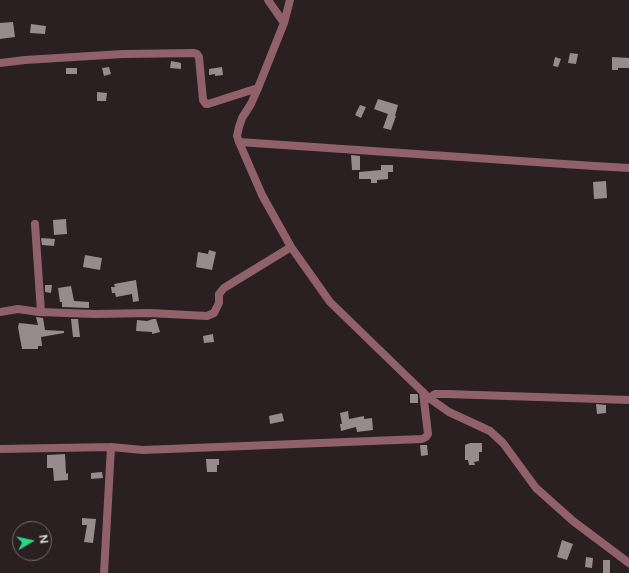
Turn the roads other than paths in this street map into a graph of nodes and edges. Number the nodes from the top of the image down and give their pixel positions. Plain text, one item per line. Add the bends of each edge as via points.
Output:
1 (268, 0) edge
2 (290, 0) edge
3 (284, 23) junction
4 (0, 63) edge
5 (258, 88) junction
6 (239, 142) junction
7 (629, 168) edge
8 (35, 224) dead end
9 (291, 247) junction
10 (0, 312) edge
11 (41, 312) junction
12 (423, 392) junction
13 (429, 398) junction
14 (629, 400) edge
15 (111, 447) junction
16 (0, 449) edge
17 (629, 563) edge
18 (104, 573) edge

1 - 3 street
2 - 3 street
3 - 5 street
4 - 5 street via 116,55 194,53 199,57 203,100 206,104
5 - 6 street via 239,127
6 - 7 street
6 - 9 street via 262,195
8 - 11 street
9 - 11 street via 224,288 219,294 214,313 207,316
9 - 12 street via 330,302
10 - 11 street
12 - 13 street
12 - 15 street via 428,434 422,439 143,450
13 - 14 street via 435,394 447,394
13 - 17 street via 449,412 490,431 503,443 536,488 572,521
15 - 16 street
15 - 18 street

